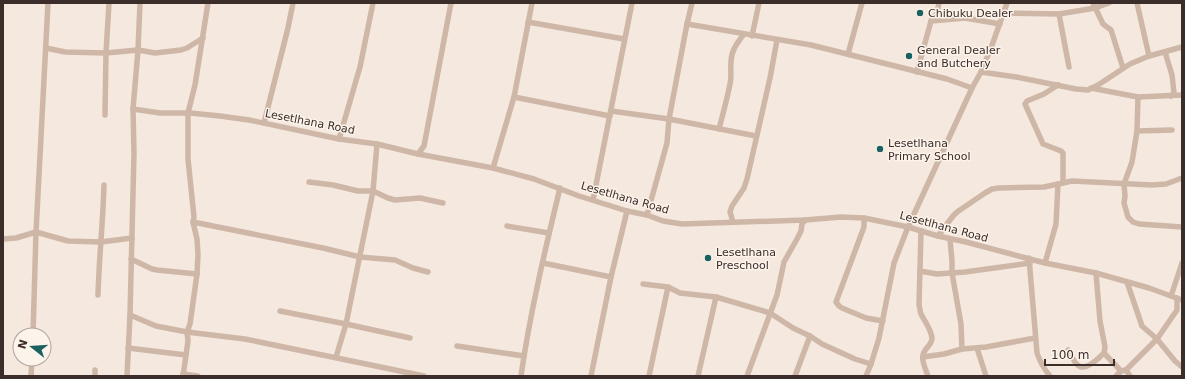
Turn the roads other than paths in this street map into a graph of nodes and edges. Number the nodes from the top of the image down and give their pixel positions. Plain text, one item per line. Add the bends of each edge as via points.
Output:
1 (48, 3) edge
2 (109, 3) edge
3 (140, 3) edge
4 (208, 3) edge
5 (293, 3) edge
6 (373, 3) edge
7 (451, 3) edge
8 (532, 3) edge
9 (632, 3) edge
10 (692, 3) edge
11 (760, 3) edge
12 (862, 3) edge
13 (939, 3) edge
14 (1007, 3) edge
15 (1109, 3) edge
16 (1137, 3) edge
17 (1094, 5) edge
18 (1003, 13) junction
19 (1059, 14) junction
20 (931, 21) junction
21 (528, 22) junction
22 (687, 24) junction
23 (1000, 24) junction
24 (744, 34) junction
25 (752, 36) junction
26 (204, 38) junction
27 (624, 39) junction
28 (777, 40) junction
29 (1182, 47) edge
30 (46, 48) junction
31 (138, 50) junction
32 (1165, 52) junction
33 (106, 53) junction
34 (848, 54) junction
35 (1149, 56) junction
36 (1069, 67) dead end
37 (1123, 68) junction
38 (917, 72) junction
39 (981, 72) junction
40 (1058, 85) junction
41 (972, 88) junction
42 (1091, 88) junction
43 (1182, 95) edge
44 (1171, 96) junction
45 (514, 97) junction
46 (1138, 97) junction
47 (133, 110) junction
48 (188, 113) junction
49 (610, 114) junction
50 (105, 115) dead end
51 (669, 119) junction
52 (264, 123) junction
53 (719, 129) junction
54 (1172, 130) dead end
55 (1137, 131) junction
56 (756, 136) junction
57 (339, 139) junction
58 (377, 144) junction
59 (418, 154) junction
60 (493, 168) junction
61 (1182, 178) edge
62 (309, 182) dead end
63 (1060, 184) junction
64 (1124, 184) junction
65 (104, 185) dead end
66 (560, 188) junction
67 (373, 191) junction
68 (593, 200) junction
69 (443, 203) dead end
70 (627, 211) junction
71 (647, 215) junction
72 (864, 218) junction
73 (805, 220) junction
74 (193, 222) junction
75 (733, 222) junction
76 (507, 226) dead end
77 (908, 227) junction
78 (1182, 227) edge
79 (921, 231) junction
80 (36, 232) junction
81 (549, 233) junction
82 (938, 236) junction
83 (132, 238) junction
84 (3, 239) edge
85 (950, 239) junction
86 (101, 242) junction
87 (360, 257) junction
88 (132, 259) junction
89 (1029, 260) junction
90 (543, 263) junction
91 (1045, 263) junction
92 (1182, 263) edge
93 (920, 271) junction
94 (428, 272) dead end
95 (952, 273) junction
96 (1096, 273) junction
97 (197, 274) junction
98 (611, 277) junction
99 (1128, 282) junction
100 (643, 284) dead end
101 (668, 286) junction
102 (98, 295) dead end
103 (1171, 296) junction
104 (716, 297) junction
105 (1179, 299) edge
106 (280, 311) dead end
107 (770, 313) junction
108 (130, 315) junction
109 (883, 321) junction
110 (346, 324) junction
111 (33, 327) edge
112 (187, 332) junction
113 (810, 336) junction
114 (410, 338) dead end
115 (1035, 338) junction
116 (1157, 339) junction
117 (458, 346) dead end
118 (128, 348) junction
119 (977, 348) junction
120 (962, 349) junction
121 (1068, 350) dead end
122 (1104, 353) junction
123 (186, 355) junction
124 (524, 356) junction
125 (923, 357) junction
126 (336, 358) junction
127 (871, 364) junction
128 (1182, 367) edge
129 (1123, 371) junction
130 (396, 373) edge
131 (183, 375) edge
132 (127, 376) edge
133 (198, 376) edge
134 (424, 376) edge
135 (521, 376) edge
136 (591, 376) edge
137 (649, 376) edge
138 (698, 376) edge
139 (747, 376) edge
140 (795, 376) edge
141 (866, 376) edge
142 (928, 376) edge
143 (986, 376) edge
144 (1050, 376) edge
145 (1116, 376) edge
146 (1130, 376) edge

1 - 30 street
2 - 33 street
3 - 31 street
4 - 26 street
5 - 52 street
6 - 57 street via 360,67
7 - 59 street via 424,146
8 - 21 street
9 - 27 street
10 - 22 street
11 - 25 street
12 - 34 street
13 - 20 street via 937,13
14 - 18 street
15 - 17 street
16 - 35 street
17 - 19 street
17 - 37 street via 1103,24 1111,30
18 - 19 street
18 - 23 street
19 - 36 street
20 - 23 street via 965,18
20 - 38 street
21 - 27 street
21 - 45 street
22 - 24 street
22 - 51 street
23 - 39 street
24 - 25 street
24 - 53 street via 732,53 732,72
25 - 28 street
26 - 31 street via 181,50 155,53
26 - 48 street
27 - 49 street
28 - 34 street
28 - 56 street
29 - 32 street
30 - 33 street via 65,52
30 - 80 street
31 - 33 street
31 - 47 street
32 - 35 street
32 - 44 street via 1172,75 1174,93
33 - 50 street
34 - 38 street
35 - 37 street
37 - 42 street
38 - 41 street
39 - 40 street
39 - 41 street
40 - 42 street via 1076,89
40 - 63 street via 1025,104 1043,144 1063,153
41 - 77 street
42 - 46 street
43 - 44 street
44 - 46 street
45 - 49 street
45 - 60 street
46 - 55 street
47 - 48 street, Lesetlhana Road
47 - 83 street
48 - 52 street, Lesetlhana Road
48 - 74 street via 188,159
49 - 51 street
49 - 68 street
51 - 53 street
51 - 71 street via 668,143
52 - 57 street, Lesetlhana Road
53 - 56 street
54 - 55 street
55 - 64 street via 1132,162
56 - 75 street via 744,188 730,212
57 - 58 street, Lesetlhana Road
58 - 59 street, Lesetlhana Road
58 - 67 street
59 - 60 street, Lesetlhana Road
60 - 66 street, Lesetlhana Road
61 - 64 street via 1166,184
62 - 67 street via 358,191
63 - 64 street via 1072,181
63 - 82 street via 992,189 957,212
63 - 91 street via 1056,224
64 - 78 street via 1124,203 1128,217 1133,222
65 - 86 street
66 - 68 street, Lesetlhana Road
66 - 81 street
67 - 69 street via 395,200 420,198
67 - 87 street
68 - 70 street, Lesetlhana Road
70 - 71 street, Lesetlhana Road
70 - 98 street
71 - 75 street, Lesetlhana Road via 682,224
72 - 73 street, Lesetlhana Road
72 - 77 street, Lesetlhana Road
72 - 109 street via 864,227 836,302 842,308 866,318
73 - 75 street, Lesetlhana Road
73 - 107 street via 784,262 779,289
74 - 87 street
74 - 97 street via 197,239
76 - 81 street
77 - 79 street, Lesetlhana Road
77 - 109 street via 894,264
79 - 82 street, Lesetlhana Road
79 - 93 street
80 - 84 street
80 - 86 street via 68,241
80 - 111 street
81 - 90 street
82 - 85 street, Lesetlhana Road
83 - 86 street
83 - 88 street
85 - 89 street, Lesetlhana Road
85 - 95 street
86 - 102 street
87 - 94 street via 395,260
87 - 110 street
88 - 97 street via 152,269
88 - 108 street
89 - 91 street, Lesetlhana Road
89 - 95 street
89 - 115 street
90 - 98 street
90 - 124 street
91 - 96 street, Lesetlhana Road
92 - 103 street
93 - 95 street
93 - 125 street via 919,305 932,340
95 - 120 street
96 - 99 street, Lesetlhana Road
96 - 122 street
97 - 112 street
98 - 136 street
99 - 103 street, Lesetlhana Road
99 - 116 street via 1142,326
100 - 101 street
101 - 104 street via 680,292
101 - 137 street
103 - 105 street, Lesetlhana Road
104 - 107 street
104 - 138 street
105 - 116 street via 1177,310
106 - 110 street
107 - 113 street
107 - 139 street
108 - 112 street via 156,326
108 - 118 street
109 - 127 street
110 - 114 street
110 - 126 street
112 - 123 street
112 - 126 street via 245,339
113 - 127 street via 842,354
113 - 140 street
115 - 119 street
115 - 144 street via 1039,361
116 - 128 street
116 - 129 street
117 - 124 street
118 - 123 street
118 - 132 street
119 - 120 street
119 - 143 street
120 - 125 street
121 - 122 street via 1083,368
122 - 129 street
123 - 131 street
124 - 135 street
125 - 142 street
126 - 130 street
127 - 141 street
129 - 145 street
129 - 146 street
130 - 134 street
131 - 133 street

